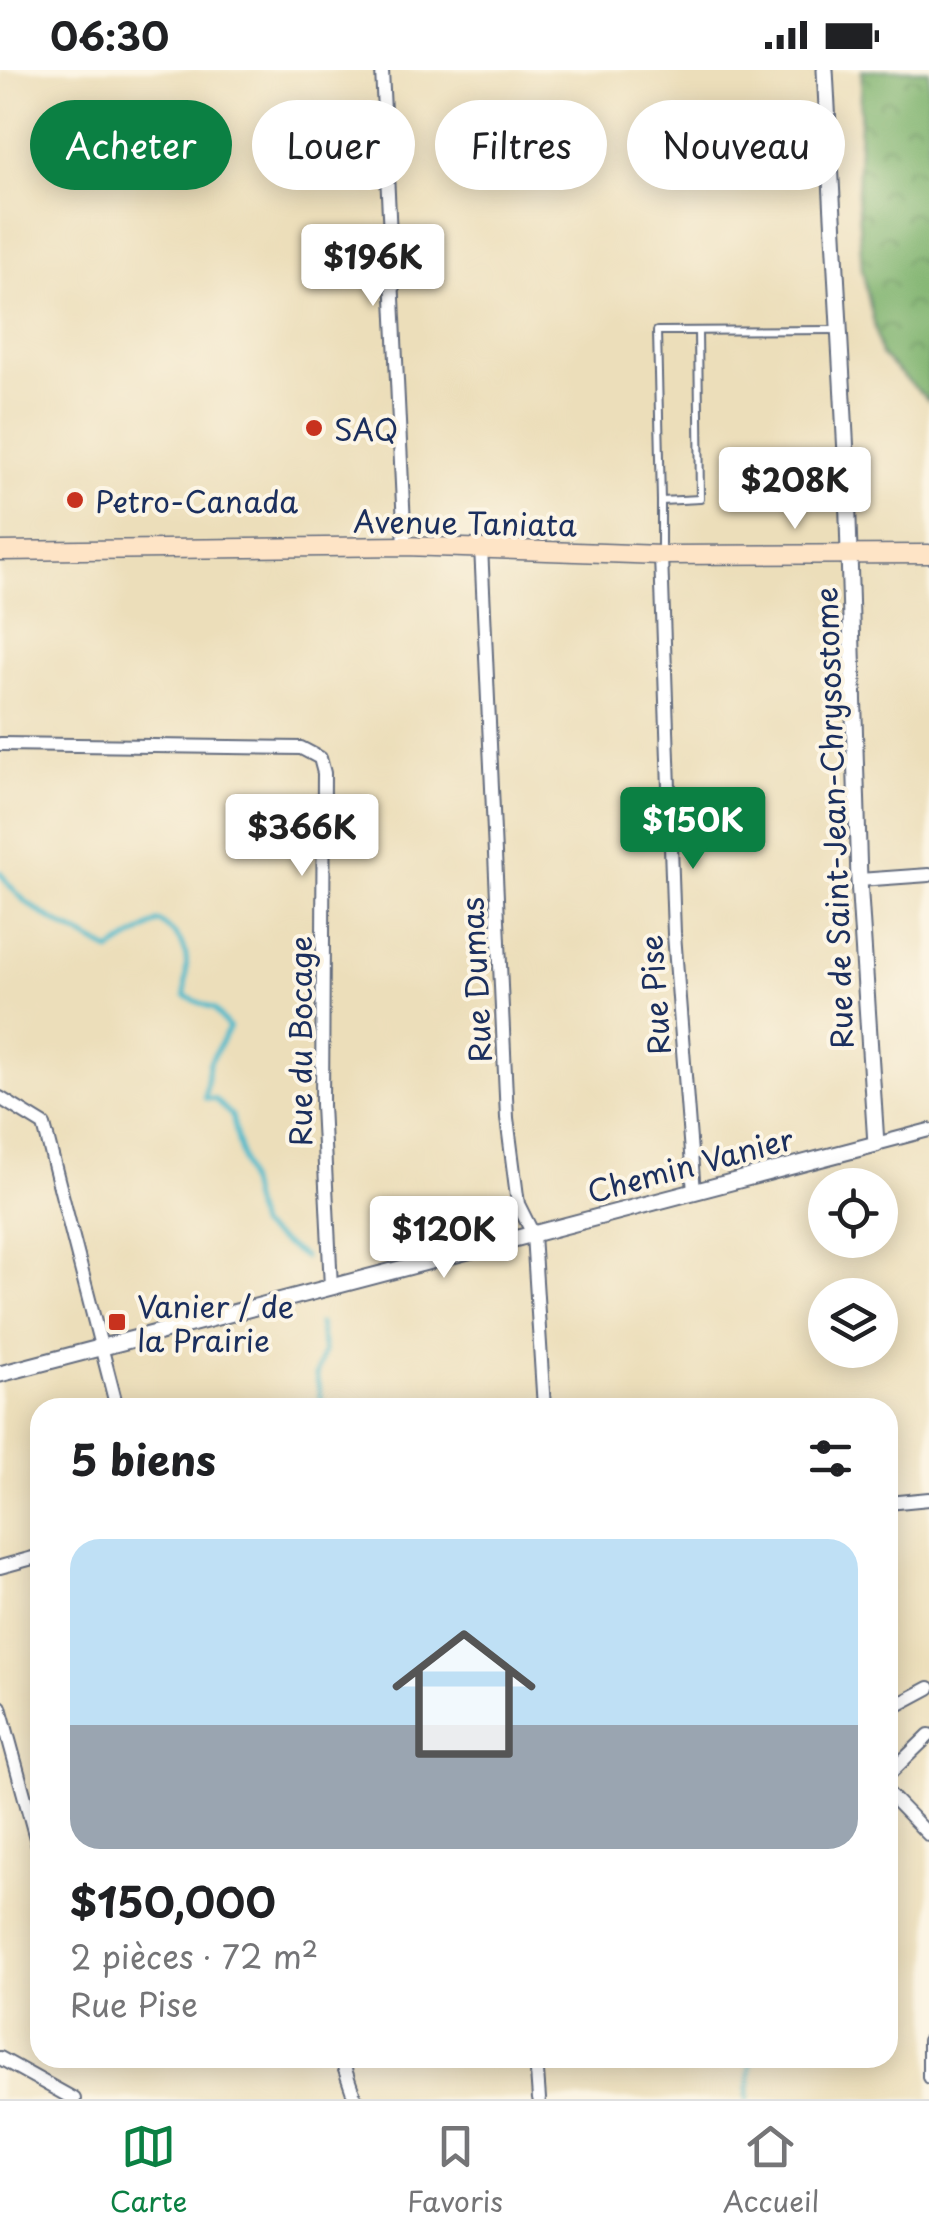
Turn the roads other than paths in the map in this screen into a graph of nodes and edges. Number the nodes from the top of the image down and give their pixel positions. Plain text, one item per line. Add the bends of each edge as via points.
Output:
1 (382, 70) edge
2 (825, 70) edge
3 (839, 330) junction
4 (698, 331) junction
5 (661, 500) junction
6 (405, 546) junction
7 (481, 546) junction
8 (0, 552) edge
9 (661, 554) junction
10 (929, 554) edge
11 (850, 556) junction
12 (0, 744) edge
13 (929, 874) edge
14 (859, 880) junction
15 (0, 1098) edge
16 (929, 1130) edge
17 (876, 1144) junction
18 (694, 1192) junction
19 (533, 1234) junction
20 (331, 1287) junction
21 (102, 1347) junction
22 (0, 1374) edge
23 (115, 1398) edge
24 (543, 1398) edge
25 (929, 1499) edge
26 (898, 1502) edge
27 (30, 1558) edge
28 (0, 1566) edge
29 (929, 1688) edge
30 (898, 1702) edge
31 (0, 1707) edge
32 (929, 1734) edge
33 (898, 1765) edge
34 (898, 1804) edge
35 (30, 1816) edge
36 (929, 1835) edge
37 (929, 2041) edge
38 (0, 2058) edge
39 (345, 2068) edge
40 (537, 2068) edge
41 (929, 2078) edge
42 (74, 2099) edge
43 (355, 2099) edge
44 (539, 2099) edge

1 - 6 street
2 - 3 street, Rue de Saint-Jean-Chrysostome
3 - 4 lane
3 - 11 street, Rue de Saint-Jean-Chrysostome
4 - 5 lane via 700,499
4 - 5 lane via 657,331
5 - 9 lane
6 - 7 main road, Avenue Taniata
6 - 8 main road, Avenue Taniata
7 - 9 main road, Avenue Taniata
7 - 19 street, Rue Dumas via 506,1118 518,1204
9 - 11 main road, Avenue Taniata
9 - 18 street, Rue Pise via 674,934
10 - 11 main road, Avenue Taniata
11 - 14 street, Rue de Saint-Jean-Chrysostome
12 - 20 street, Rue du Bocage via 301,748 320,758 322,1105
13 - 14 street
14 - 17 street, Rue de Saint-Jean-Chrysostome
15 - 21 street via 44,1125
16 - 17 street, Chemin Vanier
17 - 18 street, Chemin Vanier
18 - 19 street, Chemin Vanier
19 - 20 street, Chemin Vanier
19 - 24 street, Rue Dumas
20 - 21 street, Chemin Vanier
21 - 22 street, Chemin Vanier
21 - 23 street
25 - 26 street
27 - 28 street
29 - 30 street
31 - 35 street
32 - 33 street
34 - 36 street
37 - 41 street
38 - 42 street
39 - 43 street
40 - 44 street

